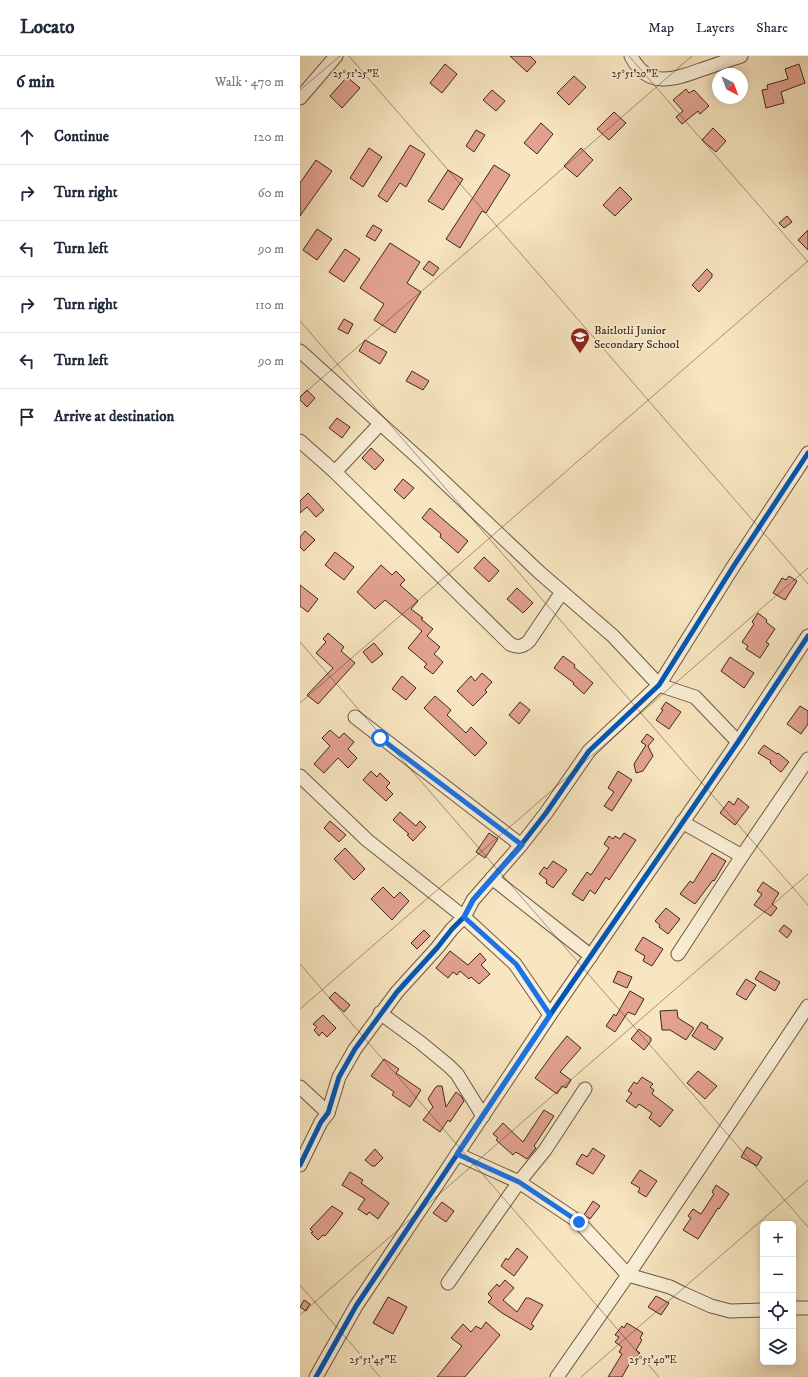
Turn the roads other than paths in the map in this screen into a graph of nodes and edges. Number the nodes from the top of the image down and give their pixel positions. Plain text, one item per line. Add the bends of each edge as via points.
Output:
1 (336, 56) edge
2 (631, 56) edge
3 (741, 56) edge
4 (300, 98) edge
5 (300, 351) edge
6 (380, 424) junction
7 (300, 441) edge
8 (808, 453) edge
9 (335, 472) junction
10 (562, 592) junction
11 (808, 636) edge
12 (659, 685) junction
13 (355, 717) dead end
14 (738, 742) junction
15 (808, 759) edge
16 (300, 776) edge
17 (682, 822) junction
18 (522, 845) junction
19 (742, 856) junction
20 (492, 878) junction
21 (464, 917) junction
22 (678, 954) dead end
23 (591, 956) junction
24 (808, 1006) edge
25 (380, 1014) junction
26 (550, 1015) junction
27 (300, 1087) edge
28 (585, 1089) dead end
29 (328, 1113) junction
30 (483, 1116) junction
31 (457, 1154) junction
32 (300, 1165) edge
33 (519, 1182) junction
34 (628, 1275) junction
35 (448, 1283) dead end
36 (796, 1308) edge
37 (808, 1308) edge
38 (760, 1310) edge
39 (316, 1377) edge
40 (557, 1377) edge

1 - 4 street
2 - 3 street via 640,70 662,79 677,79
5 - 6 street
6 - 9 street
6 - 10 street
7 - 9 street
8 - 12 street
9 - 10 street via 516,647 524,646 529,641
10 - 12 street via 613,636
11 - 14 street
12 - 14 street via 695,697
12 - 18 street via 589,751
13 - 18 street
14 - 17 street
15 - 19 street
16 - 21 street via 367,840
17 - 19 street
17 - 23 street
18 - 20 street
19 - 22 street
20 - 21 street via 473,900
20 - 23 street
21 - 25 street
21 - 26 street via 516,964
23 - 26 street
24 - 34 street
25 - 29 street via 339,1077
25 - 30 street via 422,1043 449,1066 457,1074
26 - 30 street
27 - 29 street
28 - 33 street via 545,1150
29 - 32 street
30 - 31 street
31 - 33 street
31 - 39 street via 356,1306
33 - 34 street via 579,1222
33 - 35 street
34 - 38 street via 670,1287 694,1299 730,1311
34 - 40 street
36 - 37 street

